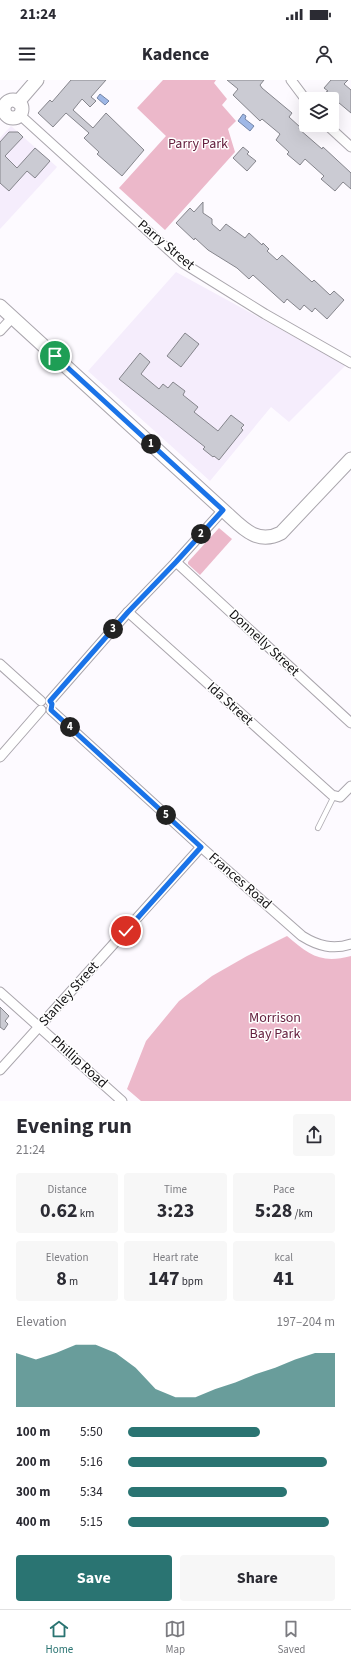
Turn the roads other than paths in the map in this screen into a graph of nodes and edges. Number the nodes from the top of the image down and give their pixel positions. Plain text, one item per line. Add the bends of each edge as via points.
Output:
1 (37, 80) edge
2 (291, 80) edge
3 (300, 92) edge
4 (18, 102) junction
5 (20, 115) junction
6 (3, 118) edge
7 (335, 132) edge
8 (351, 147) edge
9 (0, 306) edge
10 (12, 318) junction
11 (0, 331) edge
12 (351, 363) edge
13 (351, 459) edge
14 (223, 510) junction
15 (176, 562) junction
16 (128, 612) junction
17 (0, 664) edge
18 (51, 705) junction
19 (41, 706) junction
20 (351, 723) edge
21 (0, 756) edge
22 (351, 786) edge
23 (333, 796) junction
24 (318, 828) dead end
25 (201, 847) junction
26 (351, 944) edge
27 (0, 992) edge
28 (39, 1027) junction
29 (0, 1070) edge
30 (122, 1101) edge

1 - 4 street
2 - 3 street
4 - 5 street via 22,108
4 - 6 street via 12,101 7,104
5 - 6 street via 15,118
5 - 12 street, Parry Street via 183,263
7 - 8 street
9 - 10 street
10 - 11 street
10 - 14 street
13 - 14 street via 287,528 276,536 269,538 250,534
14 - 15 street
15 - 16 street
15 - 20 street, Donnelly Street
16 - 18 street
16 - 23 street, Ida Street
17 - 19 street
18 - 19 street via 44,699
18 - 25 street, Frances Road
19 - 21 street
22 - 23 street via 340,797
23 - 24 lane
25 - 26 street, Frances Road via 314,943 328,947
25 - 28 street, Stanley Street
27 - 28 street, Phillip Road
28 - 29 street, Stanley Street
28 - 30 street, Phillip Road

